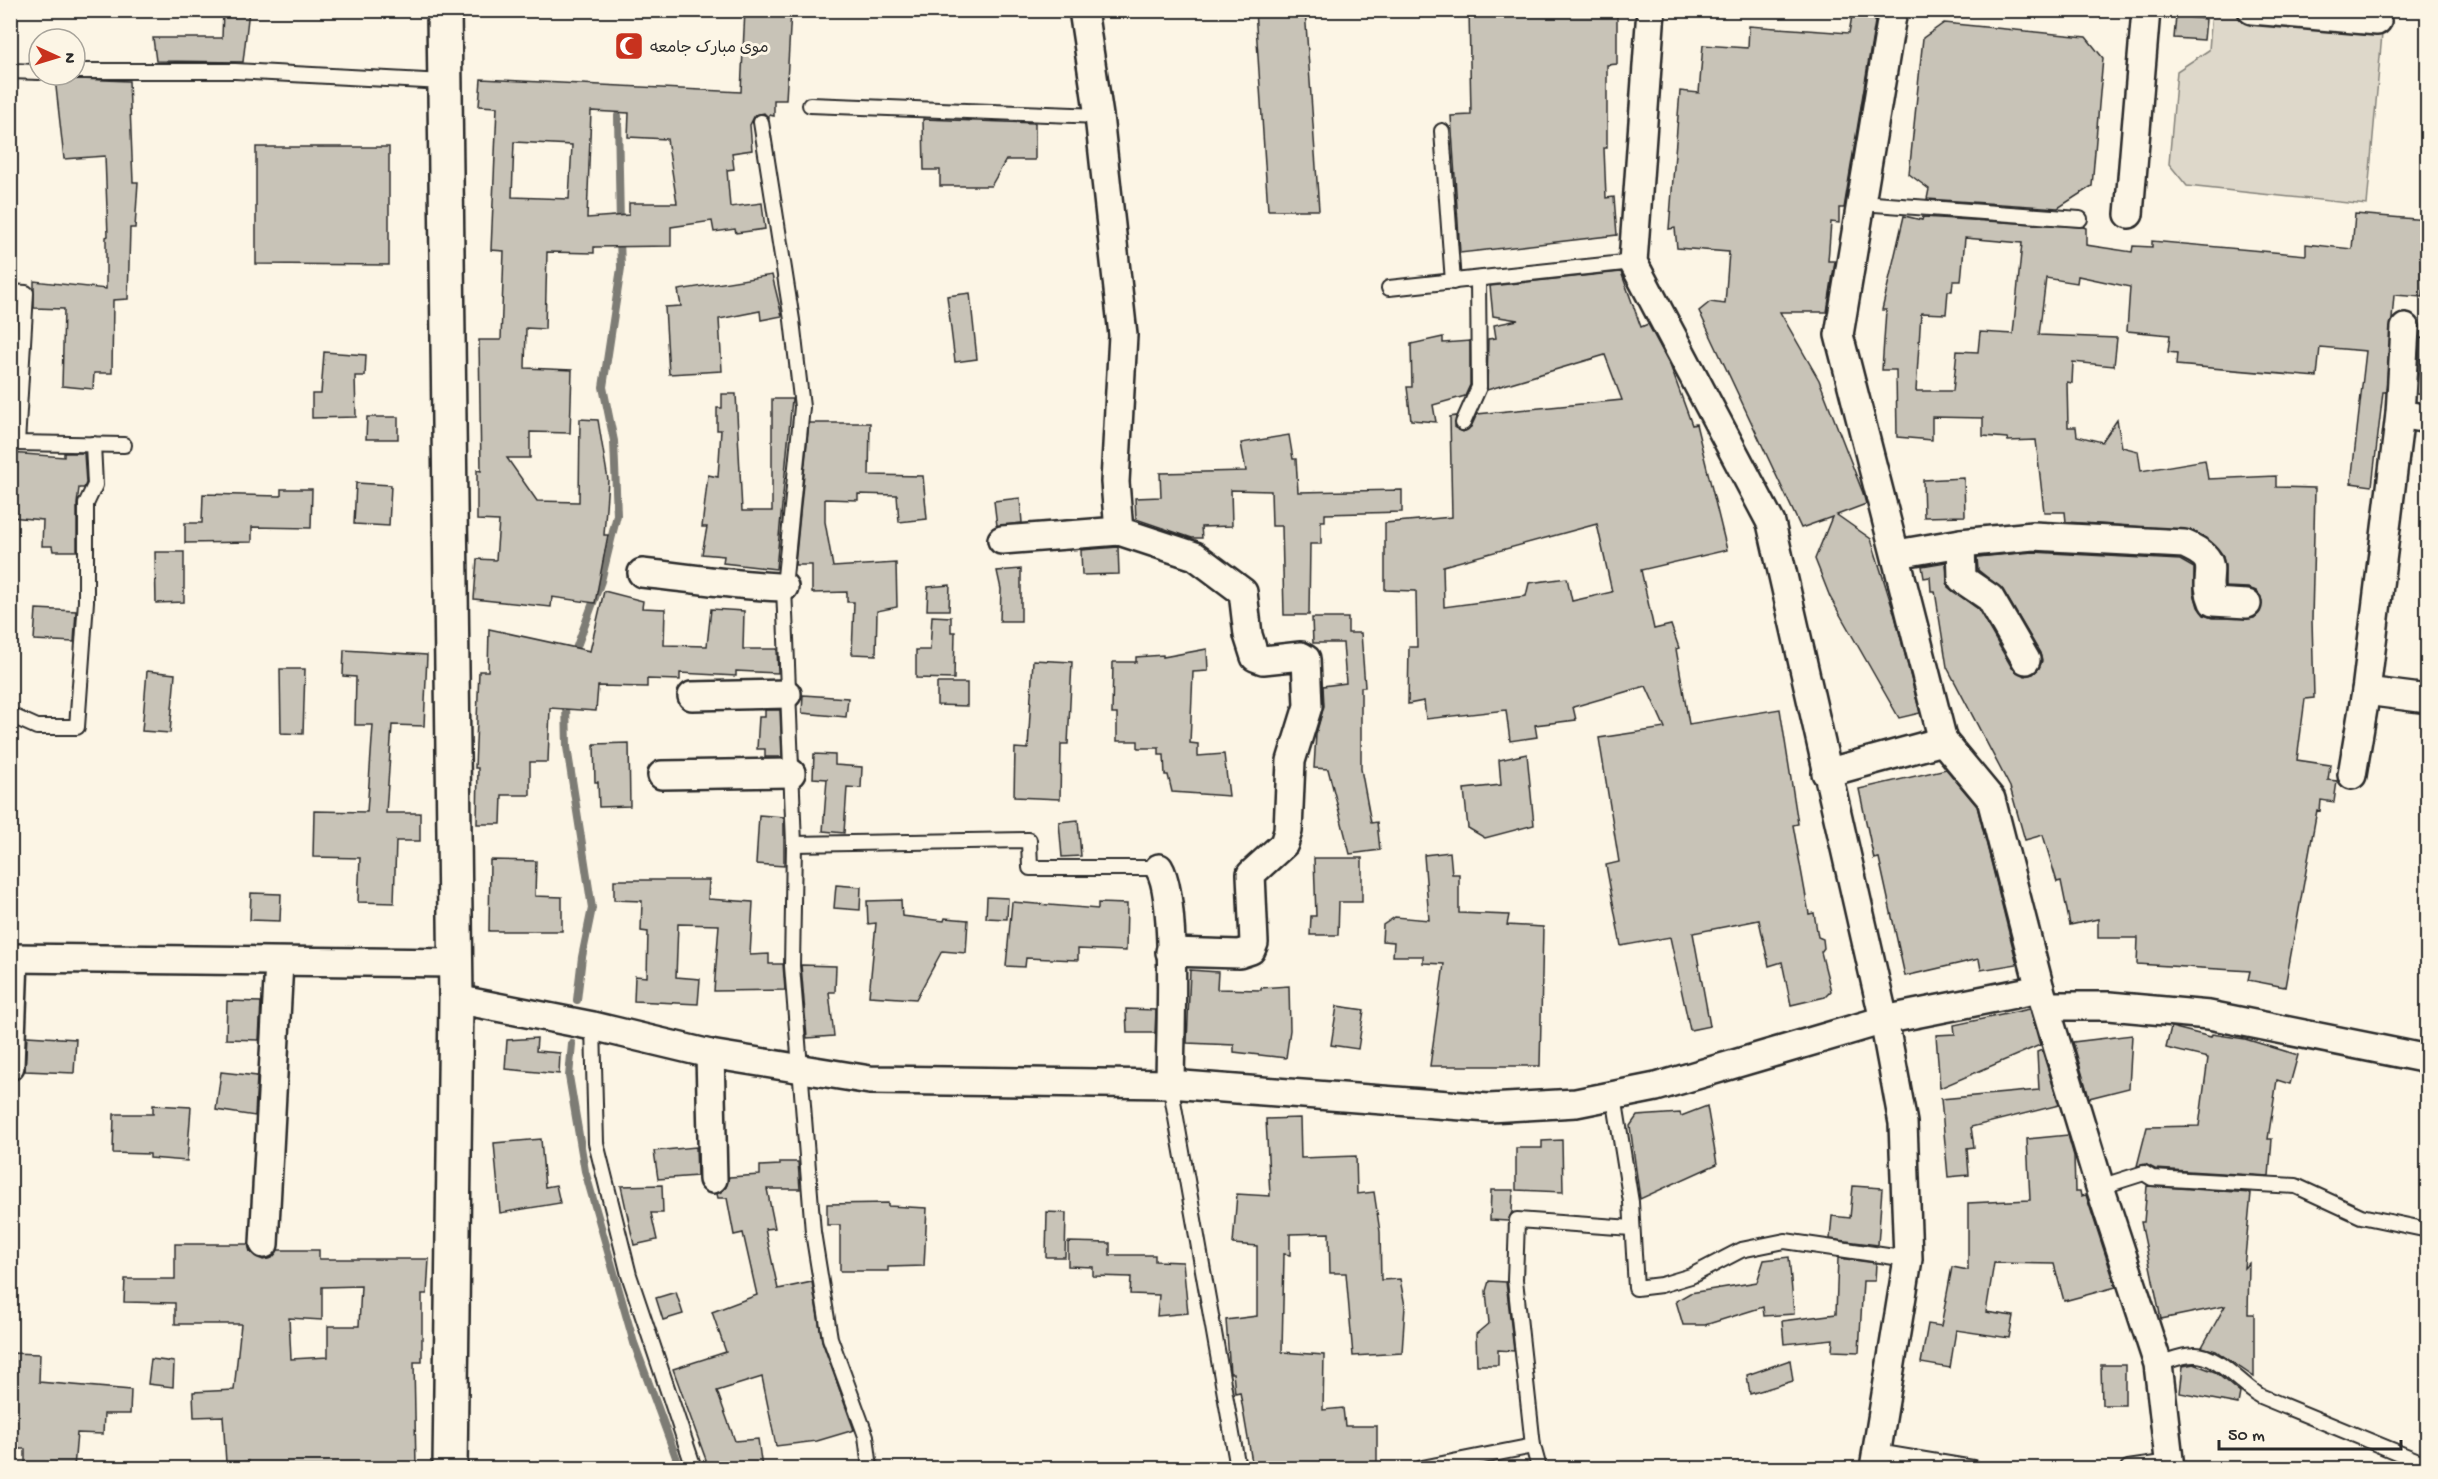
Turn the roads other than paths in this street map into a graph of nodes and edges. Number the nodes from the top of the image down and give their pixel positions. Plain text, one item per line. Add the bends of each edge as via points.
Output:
1 (444, 10) edge
2 (1083, 10) edge
3 (1652, 10) edge
4 (1893, 10) edge
5 (2146, 10) edge
6 (2252, 10) edge
7 (2378, 21) dead end
8 (10, 71) edge
9 (87, 71) edge
10 (27, 72) edge
11 (444, 82) junction
12 (810, 105) dead end
13 (1099, 116) junction
14 (761, 122) dead end
15 (1442, 131) dead end
16 (1861, 203) junction
17 (2129, 214) dead end
18 (2080, 219) dead end
19 (1633, 262) junction
20 (1478, 279) junction
21 (1453, 282) junction
22 (1389, 288) dead end
23 (10, 292) edge
24 (2405, 328) dead end
25 (2400, 414) junction
26 (2427, 419) edge
27 (1463, 423) dead end
28 (93, 444) junction
29 (124, 445) dead end
30 (1119, 531) junction
31 (1002, 540) dead end
32 (1961, 543) junction
33 (1897, 554) junction
34 (642, 573) dead end
35 (784, 587) junction
36 (2247, 604) dead end
37 (2026, 660) dead end
38 (2366, 691) junction
39 (787, 694) junction
40 (692, 696) dead end
41 (2427, 699) edge
42 (10, 715) edge
43 (1943, 741) junction
44 (791, 772) junction
45 (1826, 773) junction
46 (662, 775) dead end
47 (2352, 775) dead end
48 (794, 844) junction
49 (1160, 867) joint
50 (1170, 952) junction
51 (12, 958) edge
52 (279, 962) junction
53 (455, 963) junction
54 (2043, 998) junction
55 (456, 999) junction
56 (1884, 1020) junction
57 (593, 1026) junction
58 (710, 1054) junction
59 (2427, 1059) edge
60 (10, 1066) edge
61 (800, 1069) junction
62 (1170, 1084) junction
63 (1614, 1096) junction
64 (712, 1179) dead end
65 (2100, 1187) junction
66 (1632, 1228) junction
67 (2427, 1230) edge
68 (264, 1244) dead end
69 (1908, 1259) junction
70 (2158, 1364) junction
71 (1533, 1446) junction
72 (1876, 1460) edge
73 (2419, 1464) edge
74 (2169, 1465) edge
75 (450, 1468) edge
76 (694, 1468) edge
77 (870, 1468) edge
78 (1238, 1468) edge
79 (1422, 1468) edge
80 (1539, 1468) edge
81 (1973, 1468) edge
82 (2127, 1468) edge

1 - 11 main road
2 - 13 street
3 - 19 street
4 - 16 street
5 - 17 street
6 - 7 street
8 - 10 lane
9 - 11 lane via 235,71
11 - 53 main road
12 - 13 lane
13 - 30 street via 1123,335 1115,482
14 - 35 lane via 792,320 801,407
15 - 21 lane
16 - 18 lane
16 - 33 street via 1839,335
19 - 20 lane
19 - 45 street via 1771,523
20 - 21 lane
20 - 27 lane via 1479,387
21 - 22 lane
23 - 28 lane via 26,293 17,443
24 - 25 street
25 - 26 street
25 - 38 street
28 - 29 lane
28 - 42 lane via 95,485 86,504 86,601 77,727 37,727
30 - 31 street
30 - 50 street via 1195,556 1243,592 1255,657 1306,659 1308,706 1291,761 1288,831 1284,844 1251,874 1251,950 1239,954
32 - 33 street
32 - 36 street via 2033,536 2184,544 2202,552 2211,566 2213,602
32 - 37 street via 1962,579 1990,598
33 - 43 street
34 - 35 street via 706,579 734,586
35 - 39 lane
38 - 41 street
38 - 47 street
39 - 40 street
39 - 44 lane
43 - 45 street
43 - 54 street via 1991,799
44 - 46 street
44 - 48 lane
45 - 56 street
48 - 49 lane via 1029,840 1030,868
48 - 61 lane via 792,966
49 - 50 street via 1166,878
50 - 62 street
51 - 52 street
51 - 60 street
52 - 53 street
52 - 68 street
53 - 55 main road
54 - 56 street
54 - 59 street via 2210,1015
54 - 65 street
55 - 57 street
55 - 75 main road
56 - 63 street
56 - 69 street via 1903,1123
57 - 58 street
57 - 76 lane via 596,1143 628,1275
58 - 61 street
58 - 64 street
61 - 62 street via 870,1080
61 - 77 lane via 813,1232 830,1338 866,1436
62 - 63 street via 1489,1108 1576,1104
62 - 78 lane
63 - 66 lane
65 - 67 lane via 2144,1173 2152,1178 2296,1186 2361,1216
65 - 70 street
66 - 69 lane via 1636,1288 1691,1276 1741,1250 1785,1241
66 - 71 lane via 1517,1220 1515,1280
69 - 72 street
70 - 73 lane via 2195,1354 2216,1360 2243,1386 2260,1396
70 - 74 street
71 - 79 lane
71 - 80 lane
72 - 81 lane
74 - 82 lane

